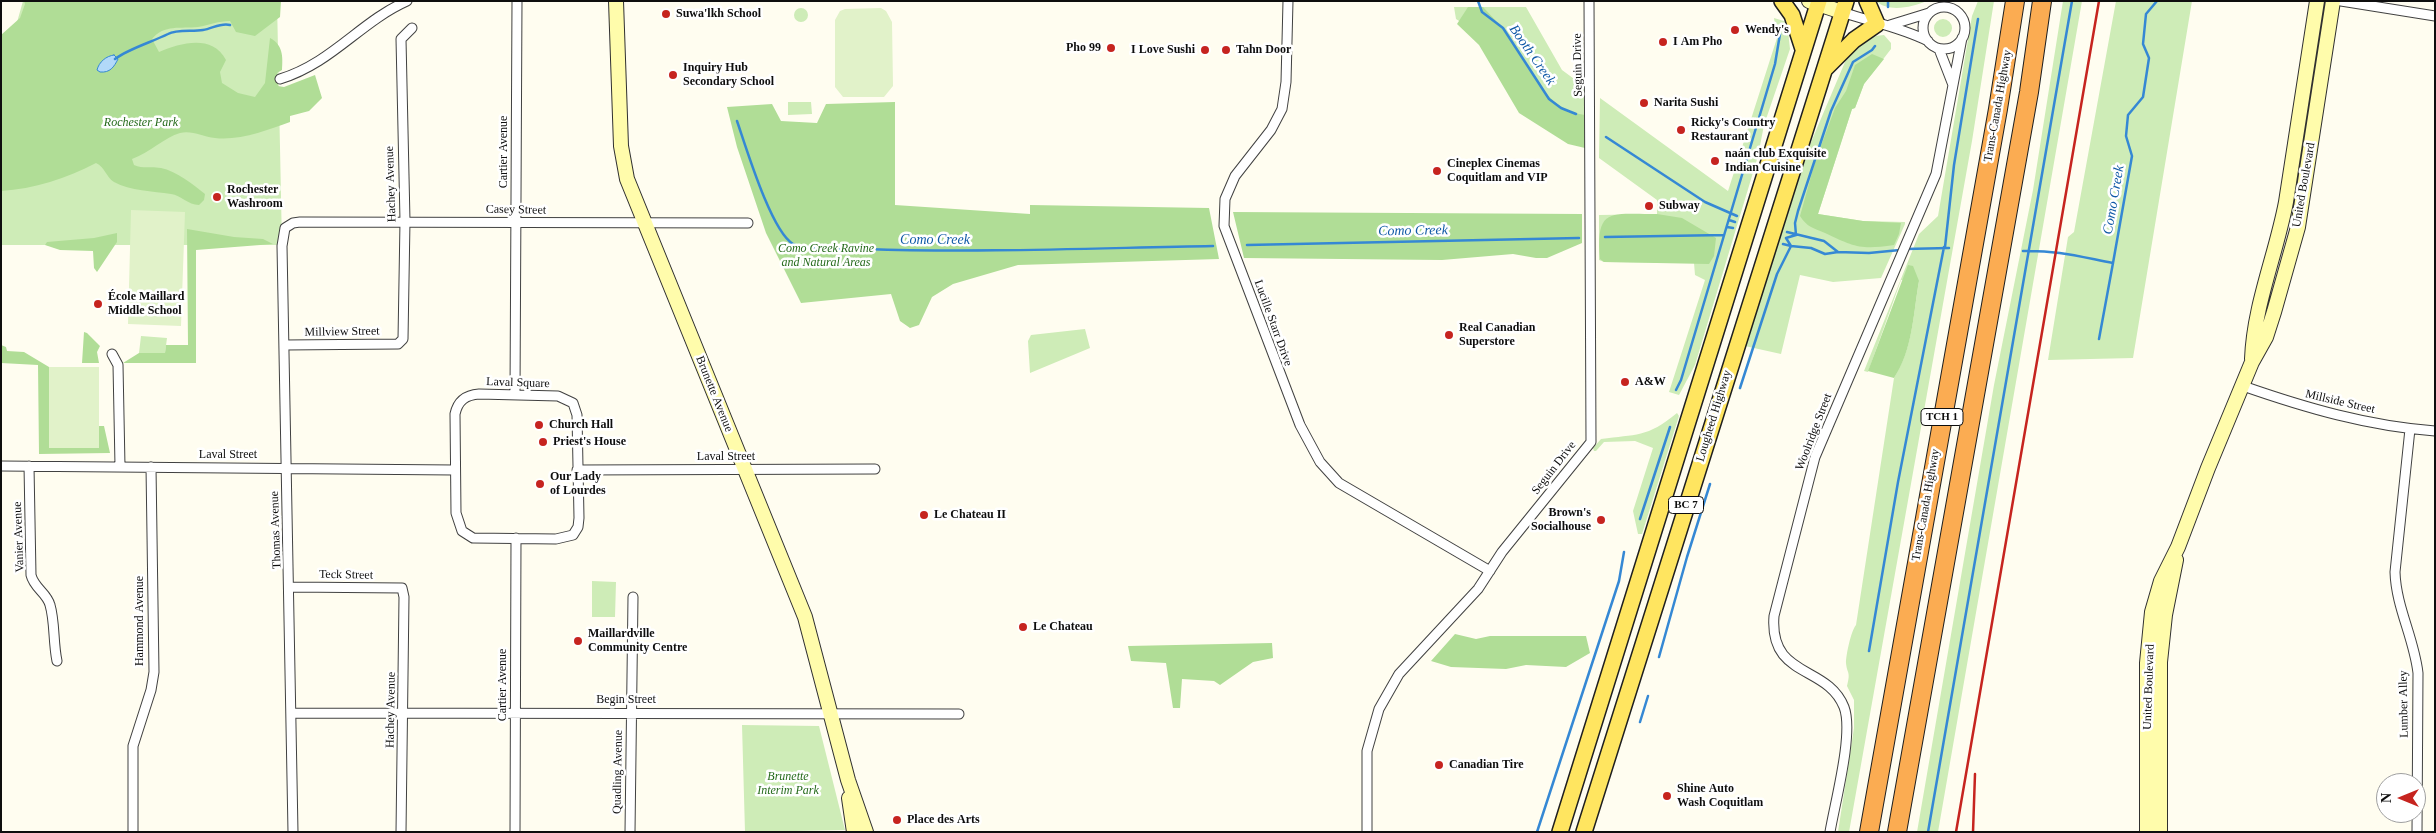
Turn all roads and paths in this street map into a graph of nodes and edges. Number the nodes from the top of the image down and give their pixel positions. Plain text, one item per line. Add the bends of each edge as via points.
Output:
1 (407, 1) edge
2 (517, 1) edge
3 (616, 1) edge
4 (1288, 1) edge
5 (1589, 1) edge
6 (1782, 1) edge
7 (1867, 1) edge
8 (2015, 1) edge
9 (2042, 1) edge
10 (2053, 1) edge
11 (2317, 1) edge
12 (2333, 1) edge
13 (2341, 1) edge
14 (1815, 2) edge
15 (1844, 7) edge
16 (1929, 13) junction
17 (2435, 16) edge
18 (1883, 24) junction
19 (412, 28) dead end
20 (1962, 38) junction
21 (1928, 42) junction
22 (1939, 48) junction
23 (1803, 49) junction
24 (1825, 69) junction
25 (280, 79) dead end
26 (1953, 85) junction
27 (2029, 92) junction
28 (405, 221) junction
29 (516, 223) junction
30 (644, 223) junction
31 (748, 223) dead end
32 (285, 228) joint
33 (400, 343) joint
34 (285, 345) junction
35 (112, 354) dead end
36 (2252, 362) junction
37 (2243, 386) junction
38 (515, 394) junction
39 (2410, 429) junction
40 (2435, 432) edge
41 (1, 466) edge
42 (29, 466) junction
43 (120, 466) junction
44 (151, 467) junction
45 (286, 468) junction
46 (875, 469) dead end
47 (454, 470) junction
48 (577, 470) junction
49 (745, 470) junction
50 (516, 538) junction
51 (2178, 547) junction
52 (1490, 571) junction
53 (290, 586) junction
54 (402, 588) joint
55 (633, 597) dead end
56 (57, 661) dead end
57 (632, 712) junction
58 (292, 713) junction
59 (402, 713) junction
60 (516, 713) junction
61 (831, 713) junction
62 (959, 714) dead end
63 (848, 780) junction
64 (133, 832) edge
65 (293, 832) edge
66 (401, 832) edge
67 (515, 832) edge
68 (630, 832) edge
69 (854, 832) edge
70 (866, 832) edge
71 (1367, 832) edge
72 (1560, 832) edge
73 (1584, 832) edge
74 (1830, 832) edge
75 (1869, 832) edge
76 (1897, 832) edge
77 (2147, 832) edge
78 (2160, 832) edge
79 (2417, 832) edge

1 - 25 street via 378,16 310,68
2 - 29 street, Cartier Avenue
3 - 30 main road, Brunette Avenue via 622,161
4 - 52 street, Lucille Starr Drive via 1282,109 1271,130 1235,176 1225,199 1224,226 1278,374 1300,426 1320,462 1339,483
5 - 52 street, Seguin Drive via 1591,442
6 - 23 main road via 1792,15
7 - 18 main road
8 - 75 highway, Trans-Canada Highway / TCH 1
9 - 27 highway, TCH 1
10 - 27 highway via 2047,37
11 - 36 main road, United Boulevard via 2281,230 2253,332
12 - 36 main road, United Boulevard via 2296,236 2266,337
13 - 17 street
14 - 15 main road
14 - 23 main road, Lougheed Highway / BC 7
15 - 18 street
15 - 24 main road, Lougheed Highway / BC 7
16 - 18 street
16 - 20 street via 1943,7 1956,11 1964,23
16 - 21 street via 1923,24
18 - 21 street
18 - 24 main road via 1854,40
19 - 28 street, Hachey Avenue via 401,40
20 - 22 street via 1952,47
20 - 26 street, Woolridge Street
21 - 22 street
22 - 26 street
23 - 72 main road, Lougheed Highway / BC 7
24 - 73 main road, Lougheed Highway / BC 7 via 1772,228
26 - 74 street, Woolridge Street via 1938,167 1815,457 1774,616 1777,641 1786,658 1799,670 1826,683 1838,696 1845,712 1847,734
27 - 76 highway, TCH 1
28 - 29 street, Casey Street
28 - 32 street, Casey Street via 293,222
28 - 33 street, Hachey Avenue via 404,334
29 - 30 street, Casey Street
29 - 38 street, Cartier Avenue
30 - 31 street, Casey Street
30 - 49 main road, Brunette Avenue
32 - 34 street, Thomas Avenue via 282,246
33 - 34 street, Millview Street
34 - 45 street, Thomas Avenue
35 - 43 street via 118,365
36 - 37 main road, United Boulevard
37 - 39 street, Millside Street via 2325,413
37 - 51 main road, United Boulevard
38 - 47 street, Laval Square via 474,394 460,401 455,414
38 - 48 street, Laval Square via 558,396 573,402 577,415
39 - 40 street, Millside Street
39 - 79 street, Lumber Alley via 2394,572 2395,591 2415,651 2418,672
41 - 42 street, Laval Street
42 - 43 street, Laval Street
42 - 56 street, Vanier Avenue via 31,575 35,586 50,603 52,641
43 - 44 street, Laval Street
44 - 45 street, Laval Street
44 - 64 street, Hammond Avenue via 154,672 132,746
45 - 47 street, Laval Street
45 - 53 street, Thomas Avenue
46 - 49 street, Laval Street
47 - 50 street, Laval Square via 456,513 462,531 473,538
48 - 49 street, Laval Street
48 - 50 street, Laval Square via 579,518 573,535 556,540
49 - 61 main road, Brunette Avenue via 805,617
50 - 60 street, Cartier Avenue
51 - 77 main road, United Boulevard via 2152,612 2147,663
51 - 78 main road, United Boulevard via 2160,662
52 - 71 street, Seguin Drive via 1459,611 1398,674 1379,709 1367,751
53 - 54 street, Teck Street
53 - 58 street, Thomas Avenue
54 - 59 street, Hachey Avenue
55 - 57 street, Quadling Avenue
57 - 60 street, Begin Street
57 - 61 street, Begin Street
57 - 68 street, Quadling Avenue
58 - 59 street, Begin Street
58 - 65 street, Thomas Avenue
59 - 60 street, Begin Street
59 - 66 street, Hachey Avenue
60 - 67 street, Cartier Avenue
61 - 62 street, Begin Street
61 - 63 main road, Brunette Avenue
63 - 69 main road, Brunette Avenue
63 - 70 main road, Brunette Avenue

